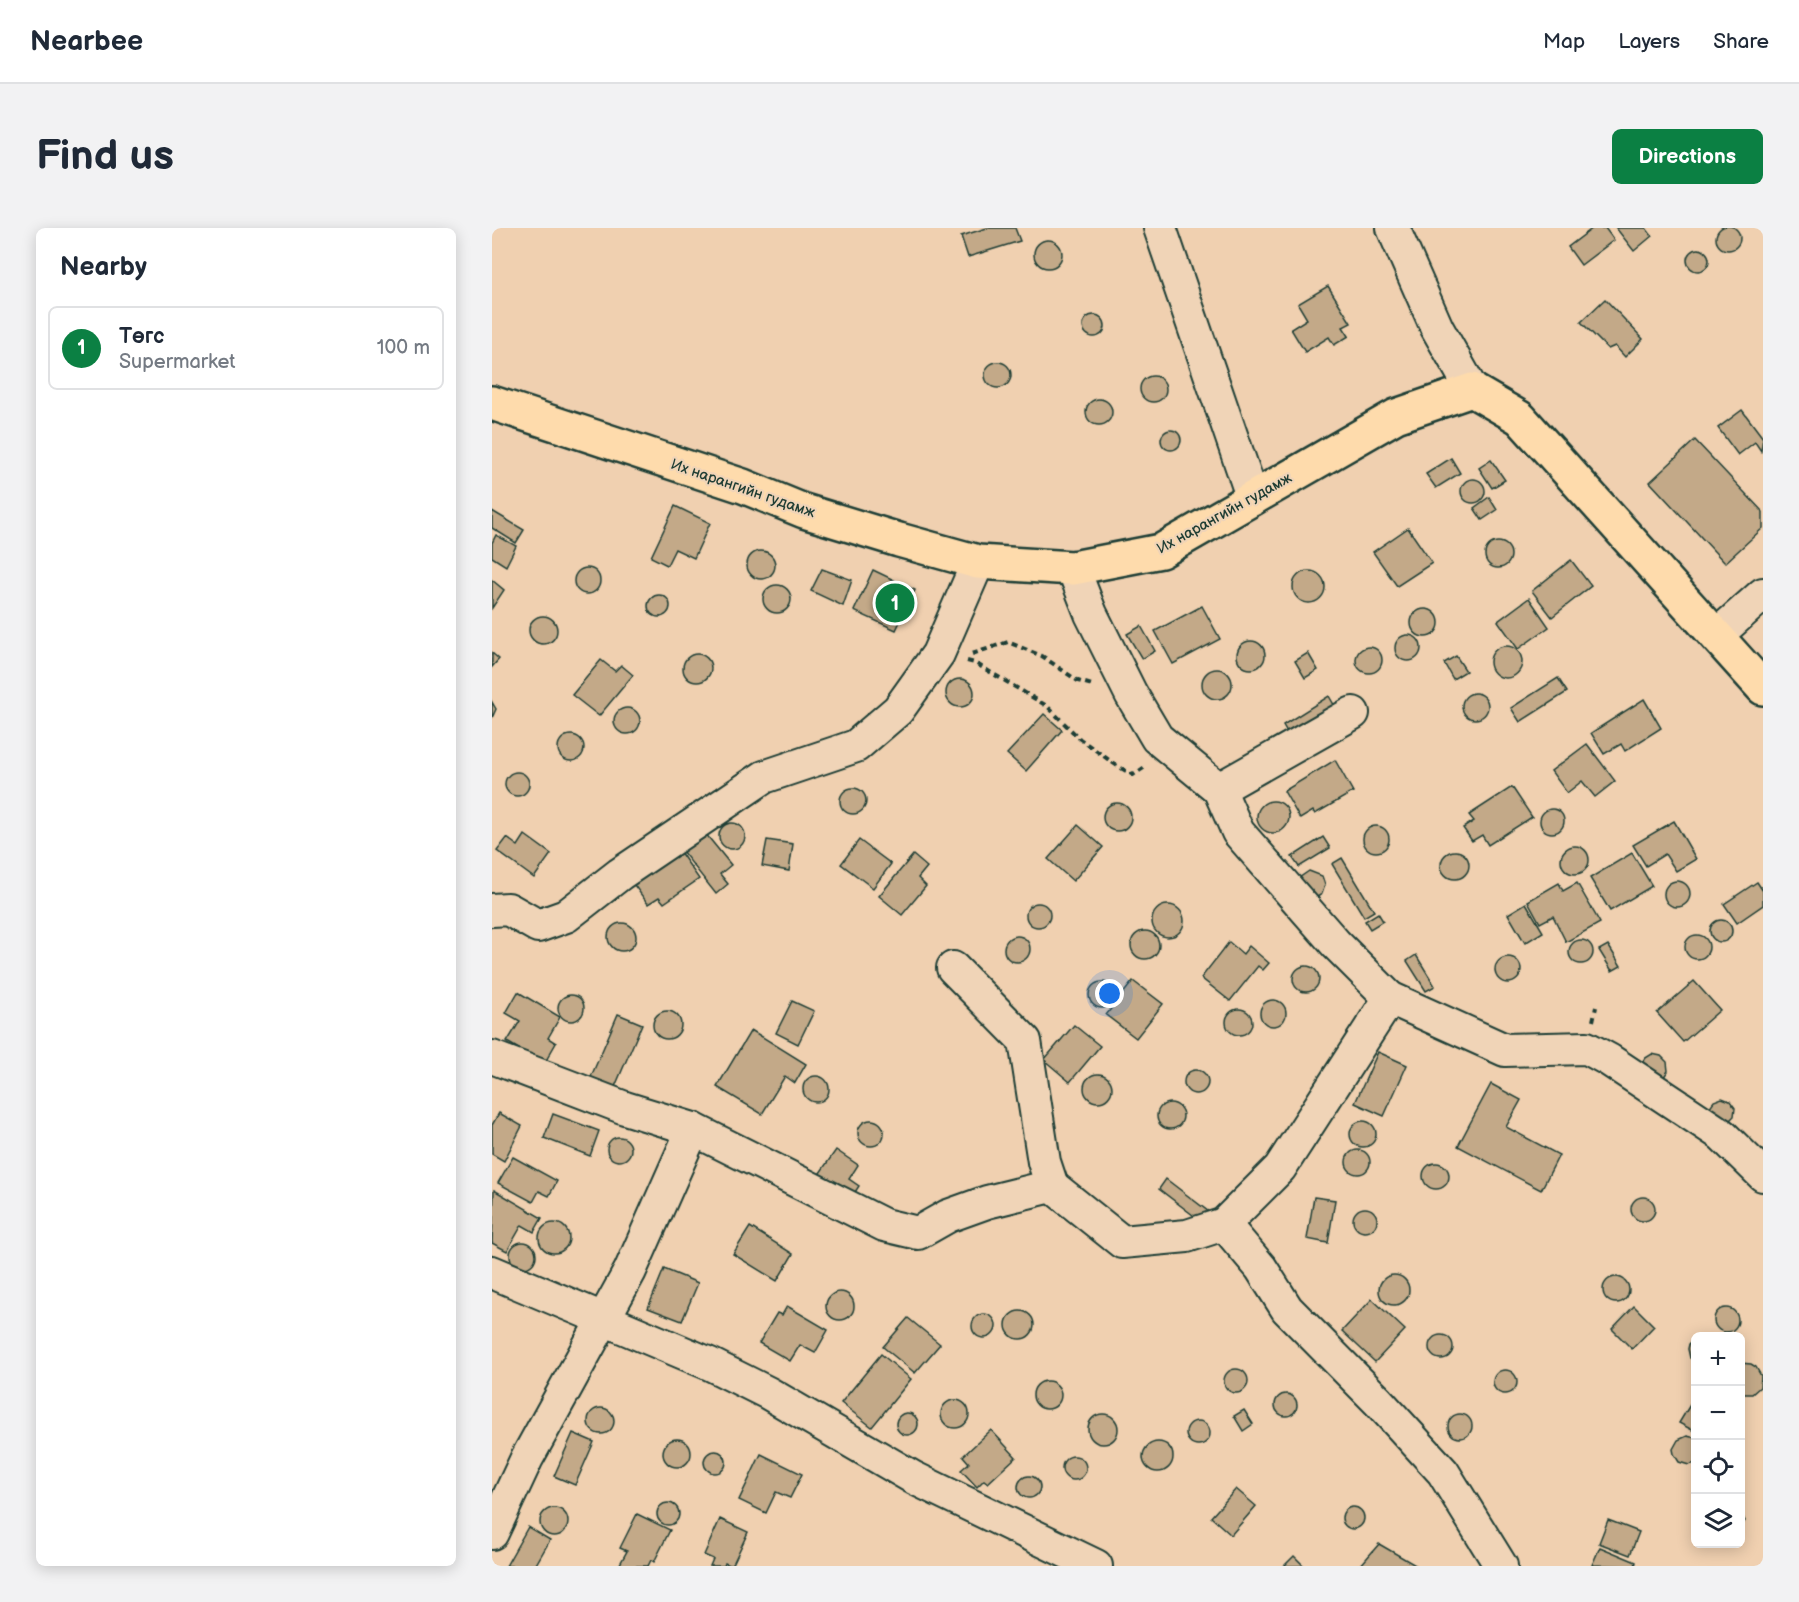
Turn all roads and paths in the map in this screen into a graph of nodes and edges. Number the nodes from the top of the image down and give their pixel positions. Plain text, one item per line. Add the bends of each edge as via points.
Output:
1 (1160, 228) edge
2 (1393, 228) edge
3 (1472, 390) junction
4 (492, 403) edge
5 (1253, 499) junction
6 (978, 562) junction
7 (1073, 568) junction
8 (1763, 594) edge
9 (1717, 635) junction
10 (947, 656) junction
11 (1078, 681) dead end
12 (1763, 688) edge
13 (1353, 713) dead end
14 (1157, 738) junction
15 (1219, 789) junction
16 (492, 910) edge
17 (953, 968) dead end
18 (1390, 998) junction
19 (492, 1057) edge
20 (693, 1130) junction
21 (1763, 1175) edge
22 (1052, 1186) junction
23 (1224, 1224) junction
24 (492, 1272) edge
25 (603, 1319) junction
26 (492, 1533) edge
27 (1096, 1566) edge
28 (1501, 1566) edge

1 - 5 street
2 - 3 street via 1437,327
3 - 5 main road, Их нарангийн гудамж via 1396,416
3 - 9 main road via 1520,418
4 - 6 main road, Их нарангийн гудамж via 743,486 804,511
5 - 7 main road, Их нарангийн гудамж via 1161,551
6 - 7 main road, Их нарангийн гудамж
6 - 10 street
7 - 14 street via 1091,614
8 - 9 street
9 - 12 main road
10 - 11 path via 1008,642 1042,656
10 - 14 path via 975,663 1047,706 1080,739 1133,775 1145,767
10 - 16 street via 898,710 856,746 764,777 620,874 566,916 538,926 508,909
13 - 15 street
14 - 15 street
15 - 18 street via 1238,832 1336,944
17 - 22 street via 1025,1041 1044,1162
18 - 21 street via 1505,1050 1587,1048 1722,1135
18 - 23 street via 1281,1168
19 - 20 street
20 - 22 street via 884,1225 918,1233 948,1216 987,1202
20 - 25 street via 630,1271
22 - 23 street via 1122,1242 1188,1236
23 - 28 street via 1261,1268 1287,1309 1443,1472
24 - 25 street
25 - 26 street via 527,1458
25 - 27 street via 768,1393 914,1478

